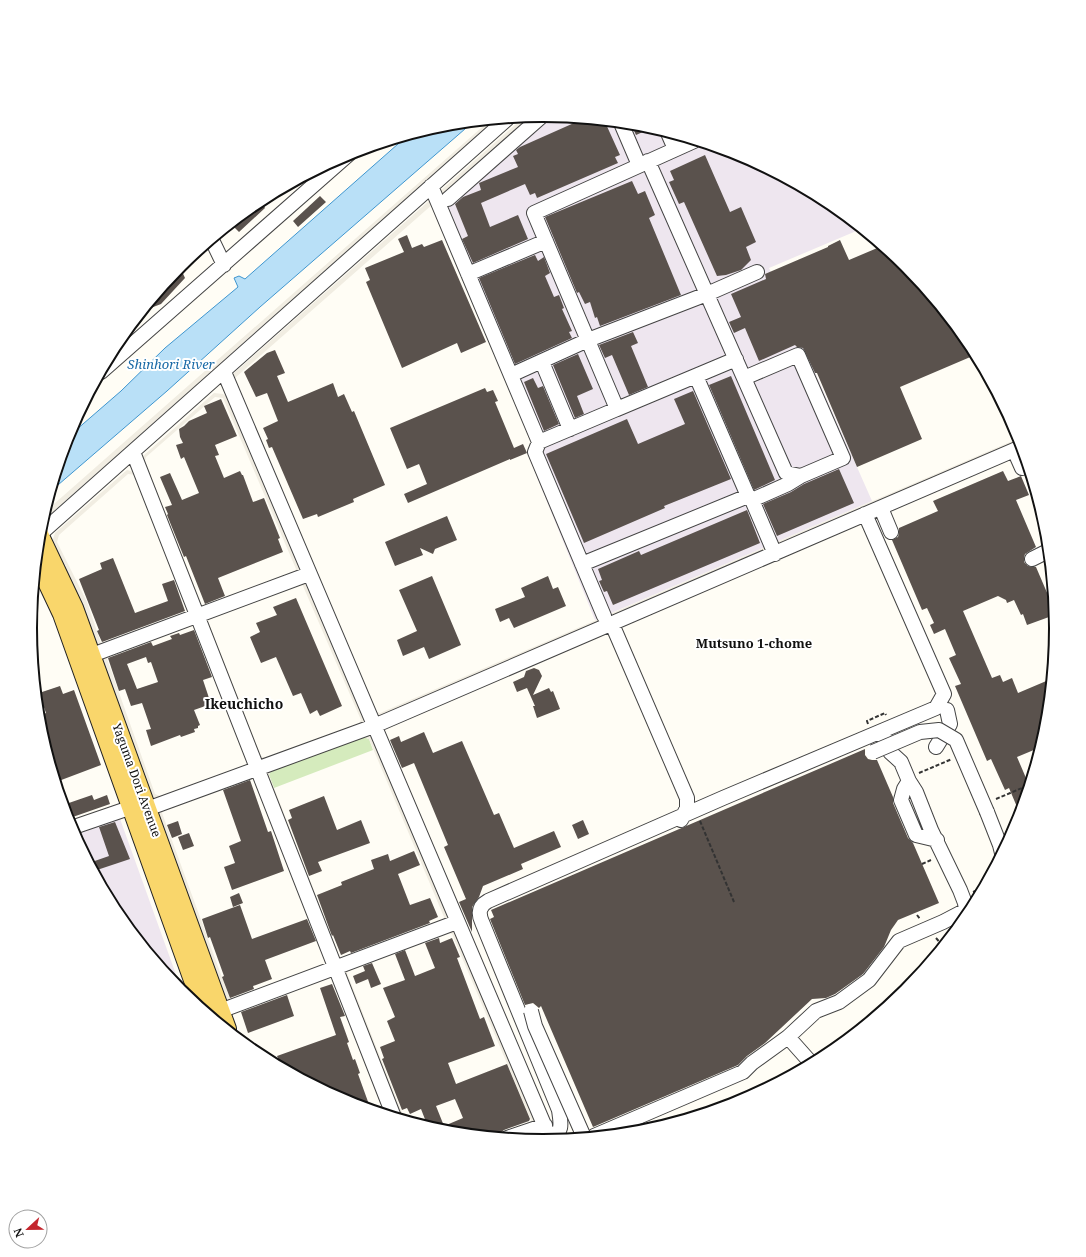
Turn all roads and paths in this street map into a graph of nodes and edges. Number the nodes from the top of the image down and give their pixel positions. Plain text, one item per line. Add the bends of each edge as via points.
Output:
1 (535, 123) edge
2 (500, 125) edge
3 (625, 129) edge
4 (671, 139) edge
5 (687, 144) edge
6 (675, 149) junction
7 (644, 163) junction
8 (332, 169) edge
9 (431, 186) junction
10 (448, 199) dead end
11 (546, 241) junction
12 (214, 244) edge
13 (224, 265) junction
14 (757, 272) dead end
15 (468, 274) junction
16 (707, 294) junction
17 (588, 340) junction
18 (736, 359) junction
19 (113, 361) edge
20 (542, 362) junction
21 (224, 372) junction
22 (510, 375) junction
23 (696, 376) junction
24 (744, 378) junction
25 (617, 409) junction
26 (570, 429) junction
27 (539, 442) junction
28 (1015, 449) edge
29 (133, 452) junction
30 (1021, 464) edge
31 (1022, 468) dead end
32 (801, 476) junction
33 (750, 498) junction
34 (880, 508) junction
35 (865, 514) junction
36 (48, 527) edge
37 (891, 532) dead end
38 (44, 546) edge
39 (1043, 553) edge
40 (775, 554) junction
41 (1032, 559) dead end
42 (582, 564) junction
43 (40, 569) edge
44 (309, 574) junction
45 (197, 615) junction
46 (608, 620) junction
47 (92, 655) junction
48 (944, 694) junction
49 (945, 714) junction
50 (374, 726) junction
51 (878, 737) junction
52 (936, 747) dead end
53 (257, 769) junction
54 (909, 781) junction
55 (1023, 788) edge
56 (141, 806) junction
57 (989, 807) junction
58 (684, 815) junction
59 (78, 826) edge
60 (676, 827) dead end
61 (921, 836) junction
62 (937, 840) junction
63 (1000, 845) edge
64 (935, 859) dead end
65 (931, 860) junction
66 (922, 864) dead end
67 (966, 907) edge
68 (963, 912) edge
69 (457, 922) junction
70 (335, 968) junction
71 (190, 991) edge
72 (210, 1010) edge
73 (531, 1011) dead end
74 (212, 1012) edge
75 (783, 1040) junction
76 (807, 1060) edge
77 (392, 1111) edge
78 (544, 1125) junction
79 (608, 1130) edge
80 (582, 1132) edge
81 (520, 1133) edge
82 (548, 1134) edge
83 (559, 1134) edge

1 - 10 street
2 - 9 street
3 - 7 street
4 - 6 street
5 - 6 street
6 - 7 street
7 - 11 street via 534,213
7 - 16 street
8 - 13 street
9 - 15 street
9 - 21 street
11 - 15 street
11 - 17 street
12 - 13 street
13 - 19 street
14 - 16 street
15 - 22 street
16 - 17 street
16 - 18 street
17 - 20 street
17 - 25 street
18 - 23 street
18 - 24 street
20 - 22 street
20 - 26 street
21 - 29 street
21 - 44 street
22 - 27 street
23 - 25 street
23 - 33 street
24 - 32 street via 786,473
24 - 32 street via 798,355 843,458
25 - 26 street
26 - 27 street
27 - 42 street via 535,452
28 - 34 street
29 - 36 street
29 - 45 street
30 - 31 street
32 - 33 street via 788,484
33 - 40 street
33 - 42 street
34 - 35 street
34 - 37 street
35 - 40 street
35 - 48 street
38 - 47 main road, Yaguma Dori Avenue via 74,608
39 - 41 street
40 - 46 street
42 - 46 street
43 - 56 main road, Yaguma Dori Avenue via 62,614
44 - 45 street
44 - 50 street
45 - 47 street
45 - 53 street
46 - 50 street
46 - 58 street via 687,798
47 - 56 main road, Yaguma Dori Avenue
48 - 49 street
48 - 51 street via 936,708
49 - 51 street, bridge via 934,723
49 - 52 street via 950,724
50 - 53 street
50 - 69 street
51 - 51 path via 885,713 867,721
51 - 54 street via 901,762
51 - 57 street, bridge via 939,730 956,740
51 - 58 street
53 - 56 street
53 - 70 street
54 - 61 street via 901,800 916,835
54 - 62 street
55 - 57 path
56 - 59 street
56 - 71 main road, Yaguma Dori Avenue
56 - 72 main road, Yaguma Dori Avenue
57 - 63 street
58 - 60 street
58 - 83 street via 488,901 483,904 479,913 559,1110 561,1127
61 - 62 street
61 - 65 path
62 - 67 street
64 - 65 path
65 - 66 path
68 - 75 street via 899,941 869,980 839,1002 811,1016
69 - 70 street
69 - 78 street
70 - 74 street
70 - 77 street
73 - 80 street, bridge via 535,1026
75 - 76 street
75 - 79 street via 743,1072
78 - 81 street
78 - 82 street

